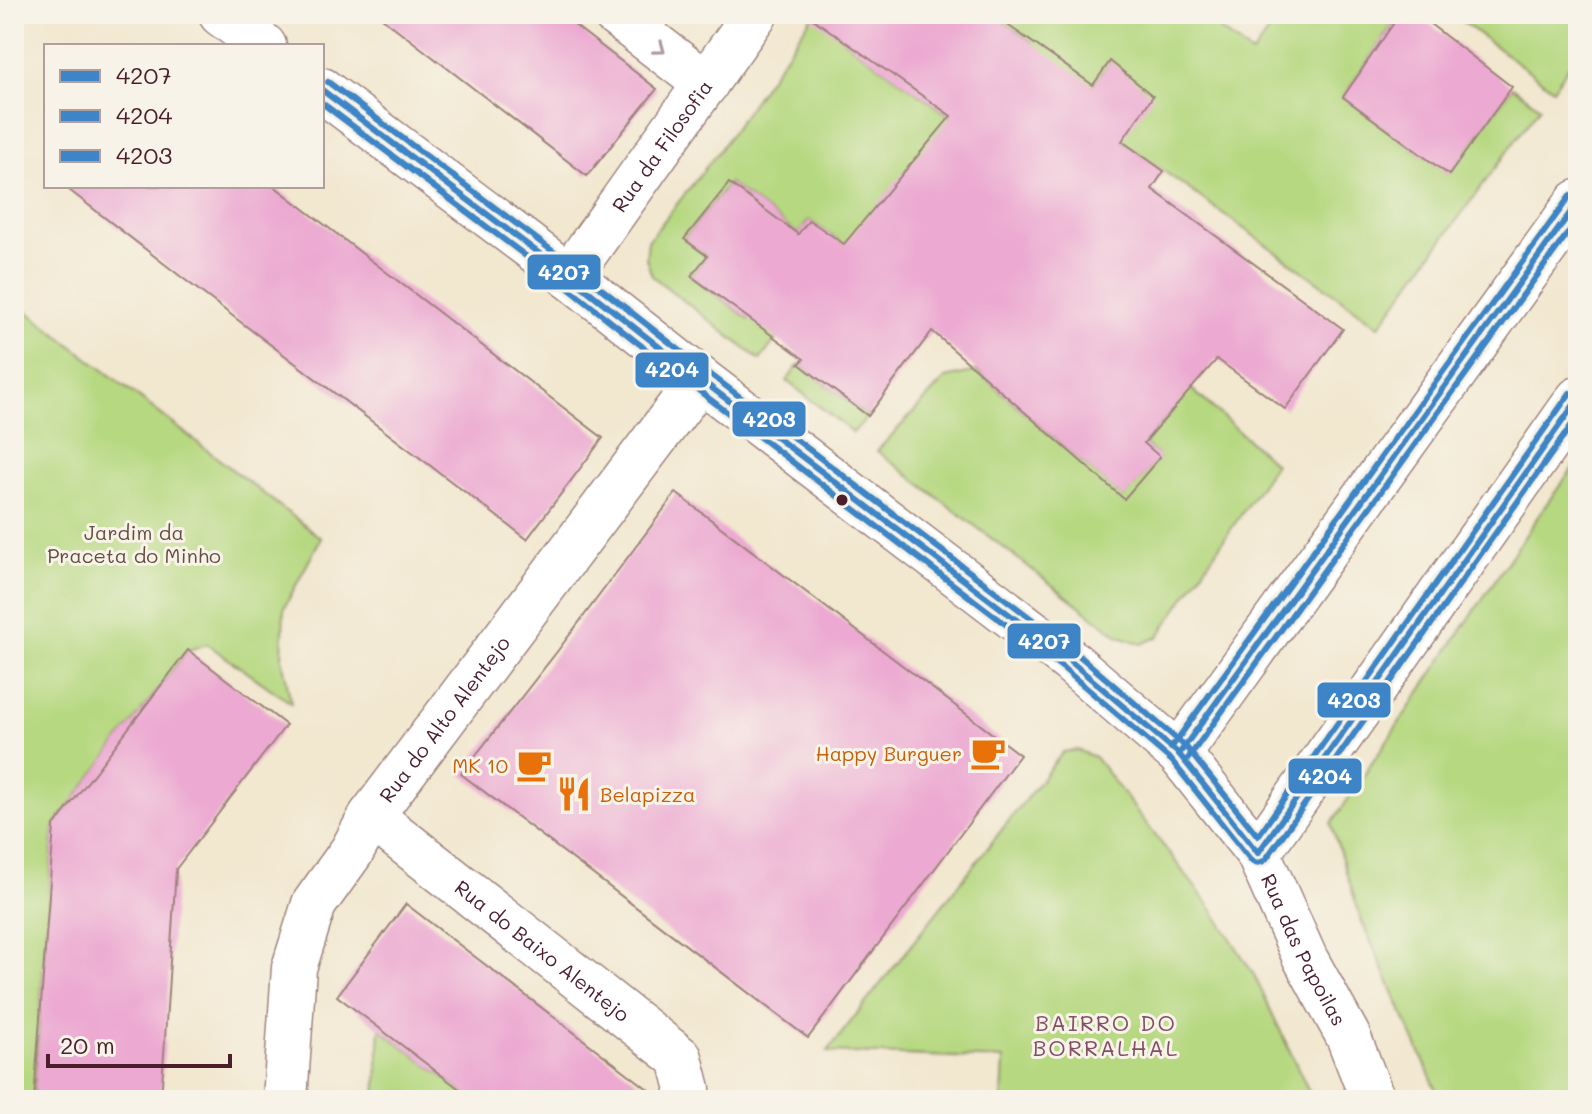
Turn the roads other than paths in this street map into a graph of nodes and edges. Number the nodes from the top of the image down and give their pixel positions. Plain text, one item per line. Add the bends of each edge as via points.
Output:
1 (221, 14) edge
2 (615, 14) edge
3 (742, 19) edge
4 (261, 44) edge
5 (706, 84) junction
6 (324, 92) edge
7 (1578, 202) edge
8 (569, 276) junction
9 (700, 379) junction
10 (1578, 399) edge
11 (1179, 754) junction
12 (371, 816) junction
13 (1258, 853) junction
14 (285, 1100) edge
15 (685, 1100) edge
16 (1373, 1100) edge

1 - 4 street
2 -> 5 street
3 - 5 street, Rua da Filosofia
5 - 8 street, Rua da Filosofia
6 - 8 street, Rua das Papoilas
7 - 11 street
8 - 9 street, Rua das Papoilas
9 - 11 street, Rua das Papoilas via 1069,660
9 - 12 street, Rua do Alto Alentejo
10 - 13 street
11 - 13 street, Rua das Papoilas
12 - 14 street, Rua do Alto Alentejo via 314,904 294,968
12 - 15 street, Rua do Baixo Alentejo via 680,1058 688,1089
13 - 16 street, Rua das Papoilas via 1305,958 1348,1036

